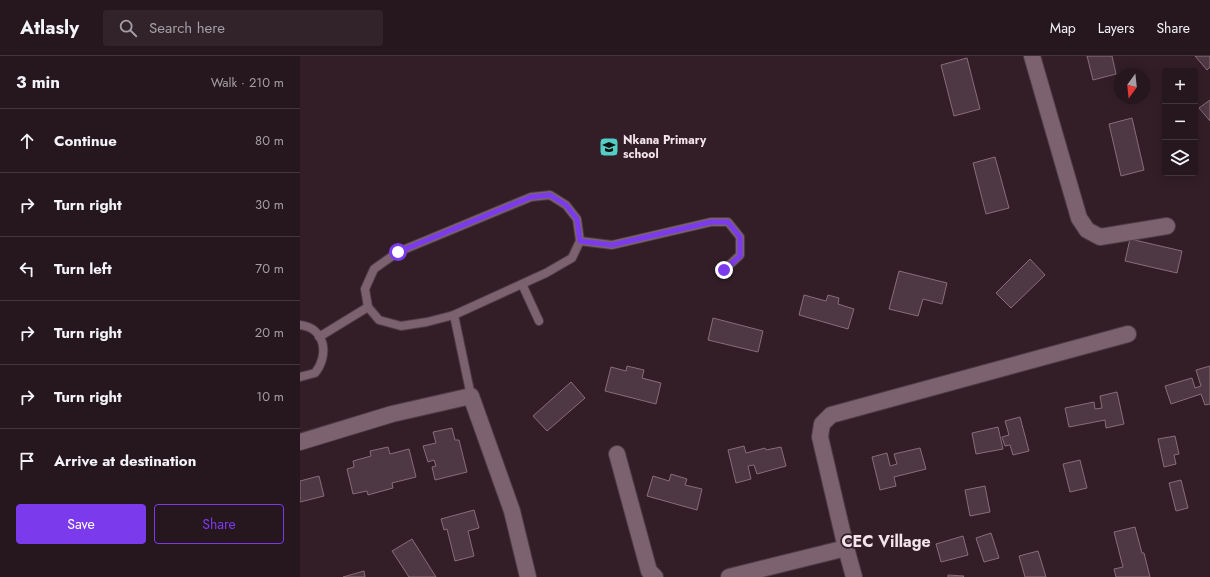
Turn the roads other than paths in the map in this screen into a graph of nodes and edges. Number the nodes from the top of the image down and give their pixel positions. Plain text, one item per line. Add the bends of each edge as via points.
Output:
1 (1032, 56) edge
2 (1167, 226) dead end
3 (580, 241) junction
4 (724, 270) dead end
5 (522, 284) junction
6 (368, 306) junction
7 (454, 315) junction
8 (539, 321) dead end
9 (300, 325) edge
10 (1128, 334) dead end
11 (319, 337) junction
12 (300, 377) edge
13 (471, 396) junction
14 (300, 442) edge
15 (617, 454) dead end
16 (846, 548) junction
17 (528, 577) edge
18 (655, 577) edge
19 (729, 577) edge
20 (854, 577) edge

1 - 2 street via 1079,218 1087,230 1100,237
3 - 4 lane via 612,245 711,222 728,222 740,237 740,256
3 - 5 lane via 572,258
3 - 6 lane via 577,219 566,205 550,195 531,197 398,252 374,269 365,289
5 - 7 lane
5 - 8 lane
6 - 7 lane via 379,320 401,326
6 - 11 lane
7 - 13 lane
9 - 11 lane via 309,328
10 - 16 street via 830,415 822,424 820,437
11 - 12 lane via 324,349 322,362 315,373
13 - 14 street via 392,414
13 - 17 street via 512,511
15 - 18 street via 649,571
16 - 19 street
16 - 20 street

